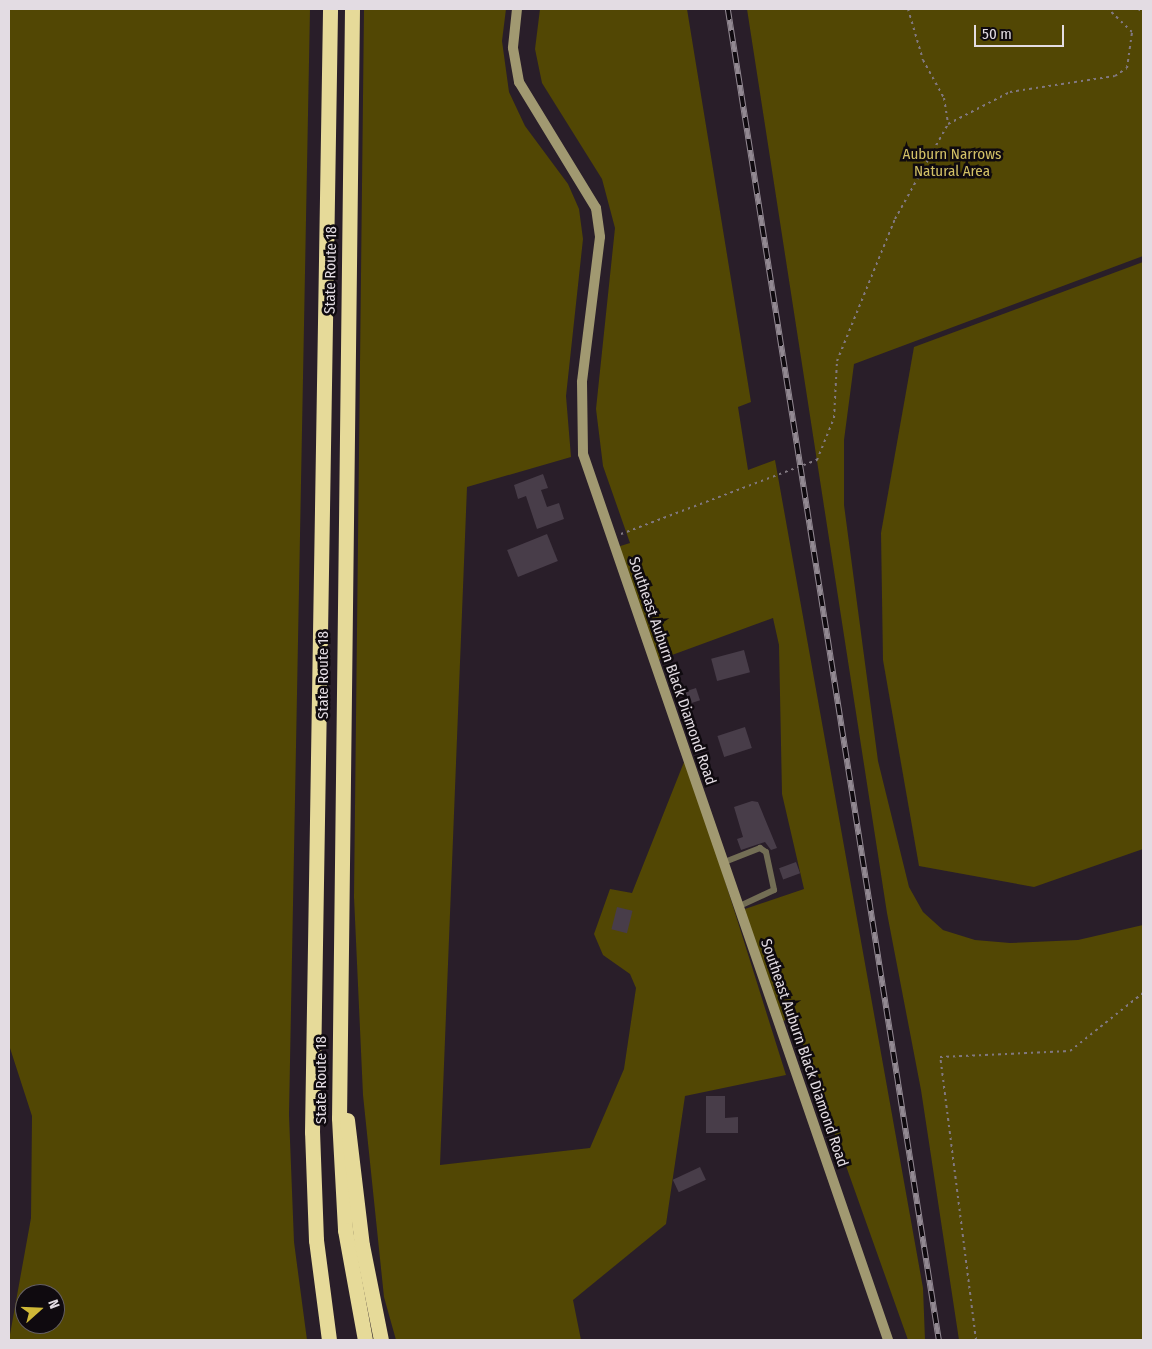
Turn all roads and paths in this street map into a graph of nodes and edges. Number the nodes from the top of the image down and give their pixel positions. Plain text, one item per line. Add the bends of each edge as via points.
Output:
1 (330, 9) edge
2 (352, 9) edge
3 (517, 9) edge
4 (908, 9) edge
5 (1108, 9) edge
6 (1138, 9) edge
7 (1143, 12) edge
8 (948, 124) junction
9 (611, 538) junction
10 (722, 862) junction
11 (738, 907) junction
12 (1143, 994) edge
13 (339, 1069) junction
14 (329, 1340) edge
15 (364, 1340) edge
16 (381, 1340) edge
17 (888, 1340) edge
18 (976, 1340) edge

1 - 14 highway, State Route 18 via 312,1132 316,1240
2 - 13 highway, State Route 18
3 - 9 main road, Southeast Auburn Black Diamond Road via 513,48 519,82 596,208 600,236 580,424 583,454
4 - 8 path via 923,60 944,98
5 - 8 path via 1132,32 1127,68 1114,76 1010,92
6 - 7 path
8 - 9 path via 895,219 837,361 834,418 817,460
9 - 10 main road, Southeast Auburn Black Diamond Road
10 - 11 main road, Southeast Auburn Black Diamond Road
10 - 11 lane via 760,848 766,852 774,890
11 - 17 main road, Southeast Auburn Black Diamond Road
12 - 18 path via 1070,1051 940,1057
13 - 15 highway, State Route 18 via 345,1230
13 - 16 highway via 362,1245

